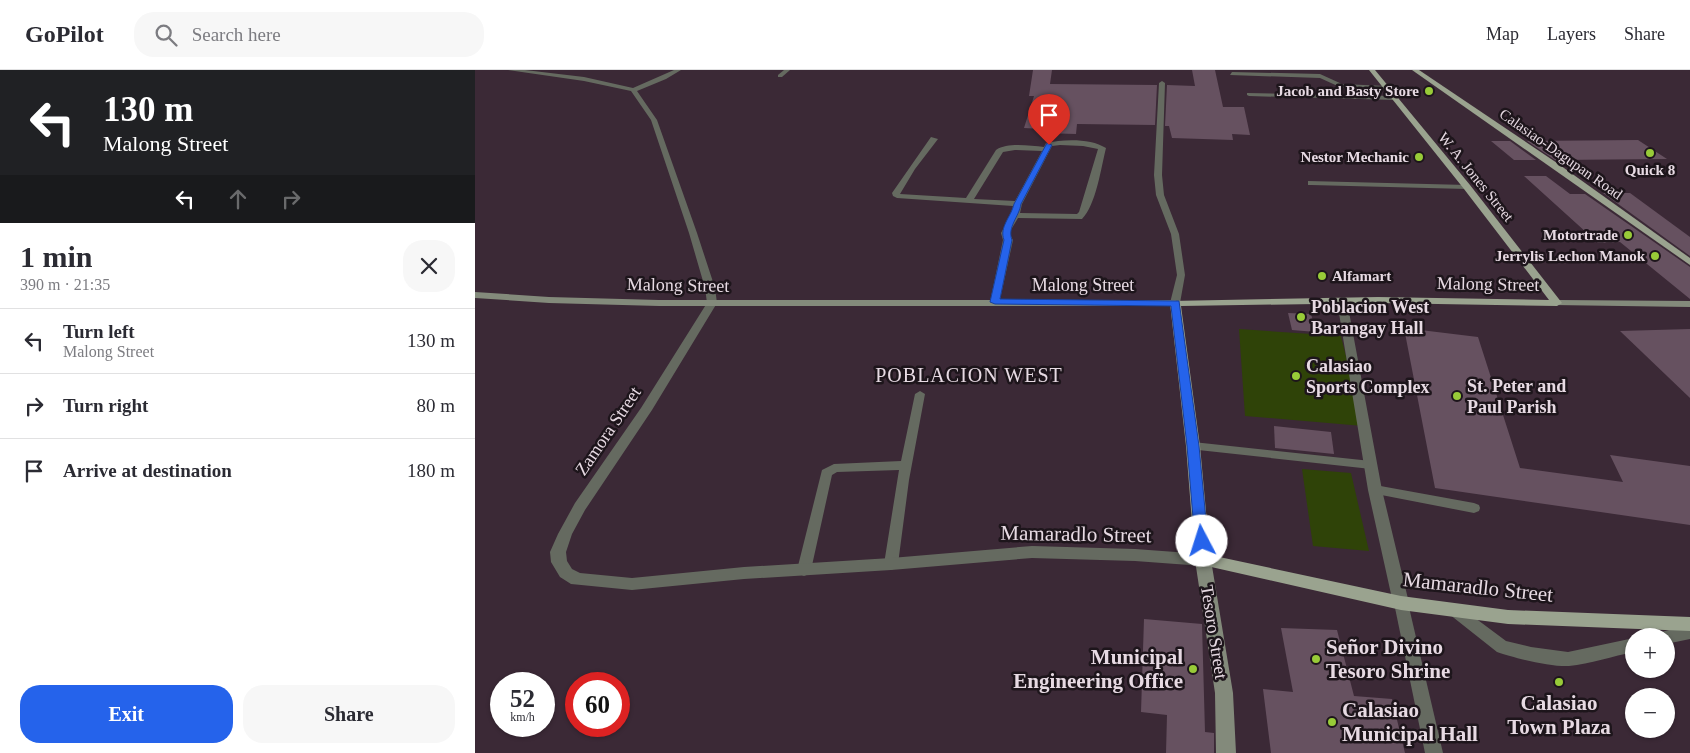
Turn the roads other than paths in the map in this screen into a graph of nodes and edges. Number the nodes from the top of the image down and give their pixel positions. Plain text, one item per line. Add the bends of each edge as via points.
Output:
1 (511, 70) edge
2 (678, 70) edge
3 (787, 70) edge
4 (1373, 70) edge
5 (1415, 70) edge
6 (540, 71) edge
7 (1232, 74) dead end
8 (780, 76) dead end
9 (1162, 83) dead end
10 (1386, 88) junction
11 (633, 90) junction
12 (1249, 94) dead end
13 (1395, 98) junction
14 (934, 140) dead end
15 (1047, 149) junction
16 (1311, 183) dead end
17 (1467, 186) junction
18 (969, 200) junction
19 (1016, 209) junction
20 (1690, 262) edge
21 (475, 295) edge
22 (1342, 301) junction
23 (995, 302) junction
24 (1175, 303) junction
25 (1557, 303) junction
26 (712, 304) junction
27 (1690, 304) edge
28 (920, 394) dead end
29 (1193, 446) junction
30 (1371, 464) junction
31 (906, 465) junction
32 (1375, 490) junction
33 (1474, 508) dead end
34 (1203, 560) junction
35 (891, 564) junction
36 (804, 570) junction
37 (577, 579) joint
38 (1401, 603) junction
39 (1452, 609) junction
40 (1690, 624) edge
41 (1690, 632) edge
42 (1675, 635) edge
43 (1625, 647) edge
44 (1226, 753) edge
45 (1434, 753) edge

1 - 6 street
2 - 11 street
3 - 8 street
4 - 10 main road, W. A. Jones Street
5 - 20 main road, Calasiao-Dagupan Road
6 - 11 street
7 - 10 street via 1320,76 1342,86
9 - 24 lane via 1159,182 1160,195 1175,234 1181,275
10 - 13 main road, W. A. Jones Street
11 - 26 street via 654,120 705,270
12 - 13 street
13 - 17 main road, W. A. Jones Street
14 - 18 street via 912,168 897,196
15 - 18 street via 1000,150
15 - 19 street
15 - 19 street via 1055,143 1102,148 1083,213 1074,218
16 - 17 lane
17 - 25 main road, W. A. Jones Street
18 - 19 street
19 - 23 street via 1005,232 1008,240
21 - 26 street, Malong Street via 530,300
22 - 24 main road, Malong Street
22 - 25 main road, Malong Street
22 - 30 street
23 - 24 street, Malong Street
23 - 26 street, Malong Street
24 - 29 main road, Tesoro Street
25 - 27 street, Malong Street
26 - 37 street, Zamora Street via 565,534 558,552 559,562 566,573
28 - 31 lane
29 - 30 lane
29 - 34 main road, Tesoro Street
30 - 32 street
31 - 35 lane
31 - 36 lane via 834,468 826,473
32 - 33 lane
32 - 38 street
34 - 35 street, Mamaradlo Street via 1032,552
34 - 38 main road, Mamaradlo Street
34 - 44 street, Tesoro Street via 1224,693
35 - 36 street, Mamaradlo Street
36 - 37 street, Mamaradlo Street via 632,584
38 - 39 main road, Mamaradlo Street
38 - 45 lane
39 - 40 main road, Mamaradlo Street via 1508,617
39 - 43 lane via 1503,647 1531,654 1568,659
41 - 42 lane

